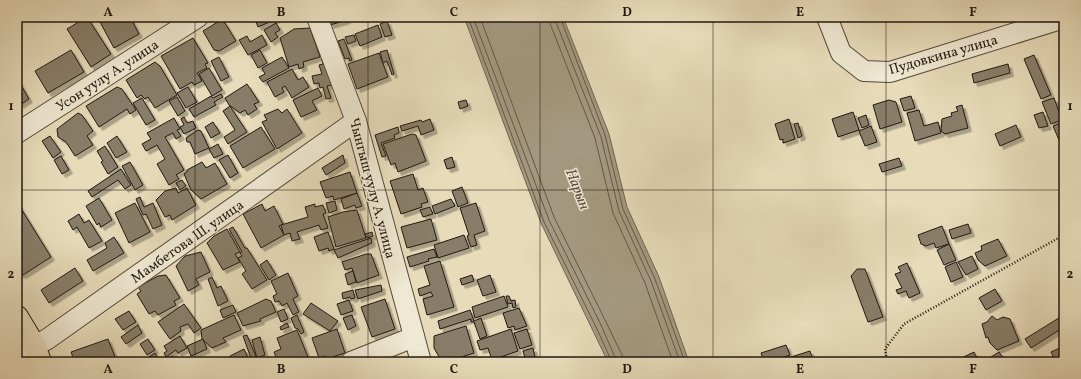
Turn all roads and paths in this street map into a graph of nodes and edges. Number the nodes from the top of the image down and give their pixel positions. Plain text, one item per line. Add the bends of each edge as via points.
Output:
1 (198, 17) edge
2 (317, 17) edge
3 (827, 17) edge
4 (1064, 18) edge
5 (356, 121) junction
6 (17, 133) edge
7 (1064, 235) edge
8 (17, 317) edge
9 (414, 337) junction
10 (32, 356) edge
11 (351, 362) edge
12 (421, 362) edge
13 (887, 362) edge

1 - 6 street, Усон уулу А. улица
2 - 5 street, Чынгыш уулу А. улица
3 - 4 street, Пудовкина улица via 841,53 864,71 890,72
5 - 9 street, Чынгыш уулу А. улица
5 - 10 street, Мамбетова Ш. улица via 46,340
7 - 13 path via 904,324 885,349
8 - 10 main road
9 - 11 street
9 - 12 street, Чынгыш уулу А. улица

